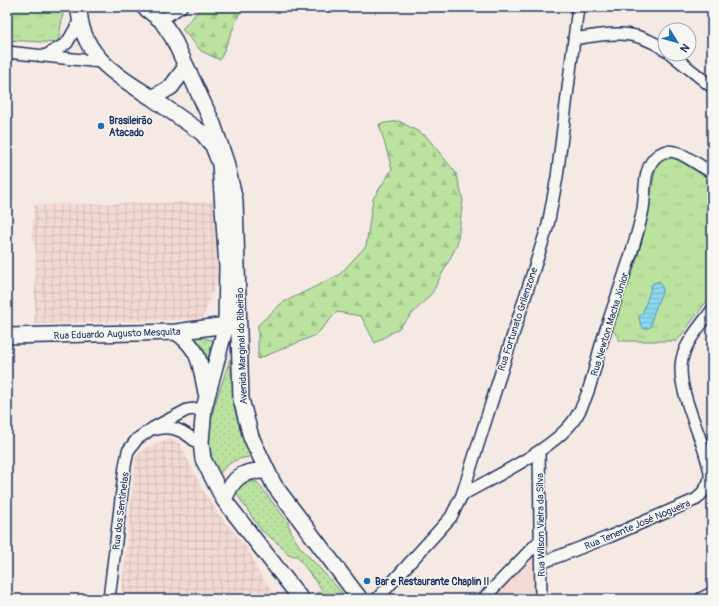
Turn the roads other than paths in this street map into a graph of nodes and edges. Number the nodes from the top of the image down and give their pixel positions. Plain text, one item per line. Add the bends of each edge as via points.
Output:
1 (79, 7) edge
2 (144, 7) edge
3 (181, 7) edge
4 (578, 7) edge
5 (161, 20) junction
6 (79, 22) junction
7 (574, 38) junction
8 (657, 45) edge
9 (7, 52) edge
10 (45, 56) junction
11 (101, 62) junction
12 (681, 62) edge
13 (186, 67) junction
14 (712, 87) edge
15 (152, 98) junction
16 (712, 172) edge
17 (712, 310) edge
18 (226, 325) junction
19 (176, 332) junction
20 (7, 336) edge
21 (206, 402) junction
22 (147, 432) junction
23 (202, 447) junction
24 (539, 451) junction
25 (266, 471) junction
26 (462, 495) junction
27 (224, 500) junction
28 (540, 540) junction
29 (542, 563) junction
30 (712, 593) edge
31 (109, 599) edge
32 (301, 599) edge
33 (360, 599) edge
34 (377, 599) edge
35 (483, 599) edge
36 (541, 599) edge
37 (700, 599) edge

1 - 6 main road
2 - 5 main road, Avenida Marginal do Ribeirão
3 - 5 street
4 - 7 street, Rua Fortunato Grilenzone
5 - 13 main road, Avenida Marginal do Ribeirão via 173,38
6 - 10 street via 67,43
6 - 11 main road, Avenida Marginal do Ribeirão via 86,41
7 - 8 street via 618,33 634,34
7 - 26 street, Rua Fortunato Grilenzone via 557,177 548,225
9 - 10 street
10 - 11 street
11 - 15 main road, Avenida Marginal do Ribeirão
12 - 14 street
13 - 15 main road via 171,87
13 - 25 main road, Avenida Marginal do Ribeirão via 226,162 235,202 242,398 251,436
15 - 18 main road, Avenida Marginal do Ribeirão via 202,133 213,146 220,164 227,268
16 - 24 street, Rua Newton Macha Júnior via 668,150 652,161 648,169 640,224 584,400 576,418
17 - 29 street, Rua Tenente José Nogueira via 687,346 682,360 682,374 689,406 708,465 710,476 706,489 697,499
18 - 19 main road, Rua Eduardo Augusto Mesquita
18 - 21 main road, Avenida Marginal do Ribeirão
19 - 20 main road, Rua Eduardo Augusto Mesquita
19 - 21 main road via 197,352
21 - 22 street, Rua dos Sentinelas
21 - 23 main road, Avenida Marginal do Ribeirão
22 - 23 street via 171,427 190,436
22 - 31 street, Rua dos Sentinelas via 137,439 128,451
23 - 27 main road, Avenida Marginal do Ribeirão via 208,472
24 - 26 street, Rua Newton Macha Júnior
24 - 28 street, Rua Wilson Vieira da Silva
25 - 27 main road via 253,471 239,476 230,485
25 - 33 main road, Avenida Marginal do Ribeirão
26 - 34 street, Rua Fortunato Grilenzone via 447,523
27 - 32 main road, Avenida Marginal do Ribeirão
28 - 29 street, Rua Wilson Vieira da Silva
28 - 35 street
29 - 36 street, Rua Wilson Vieira da Silva
30 - 37 street

